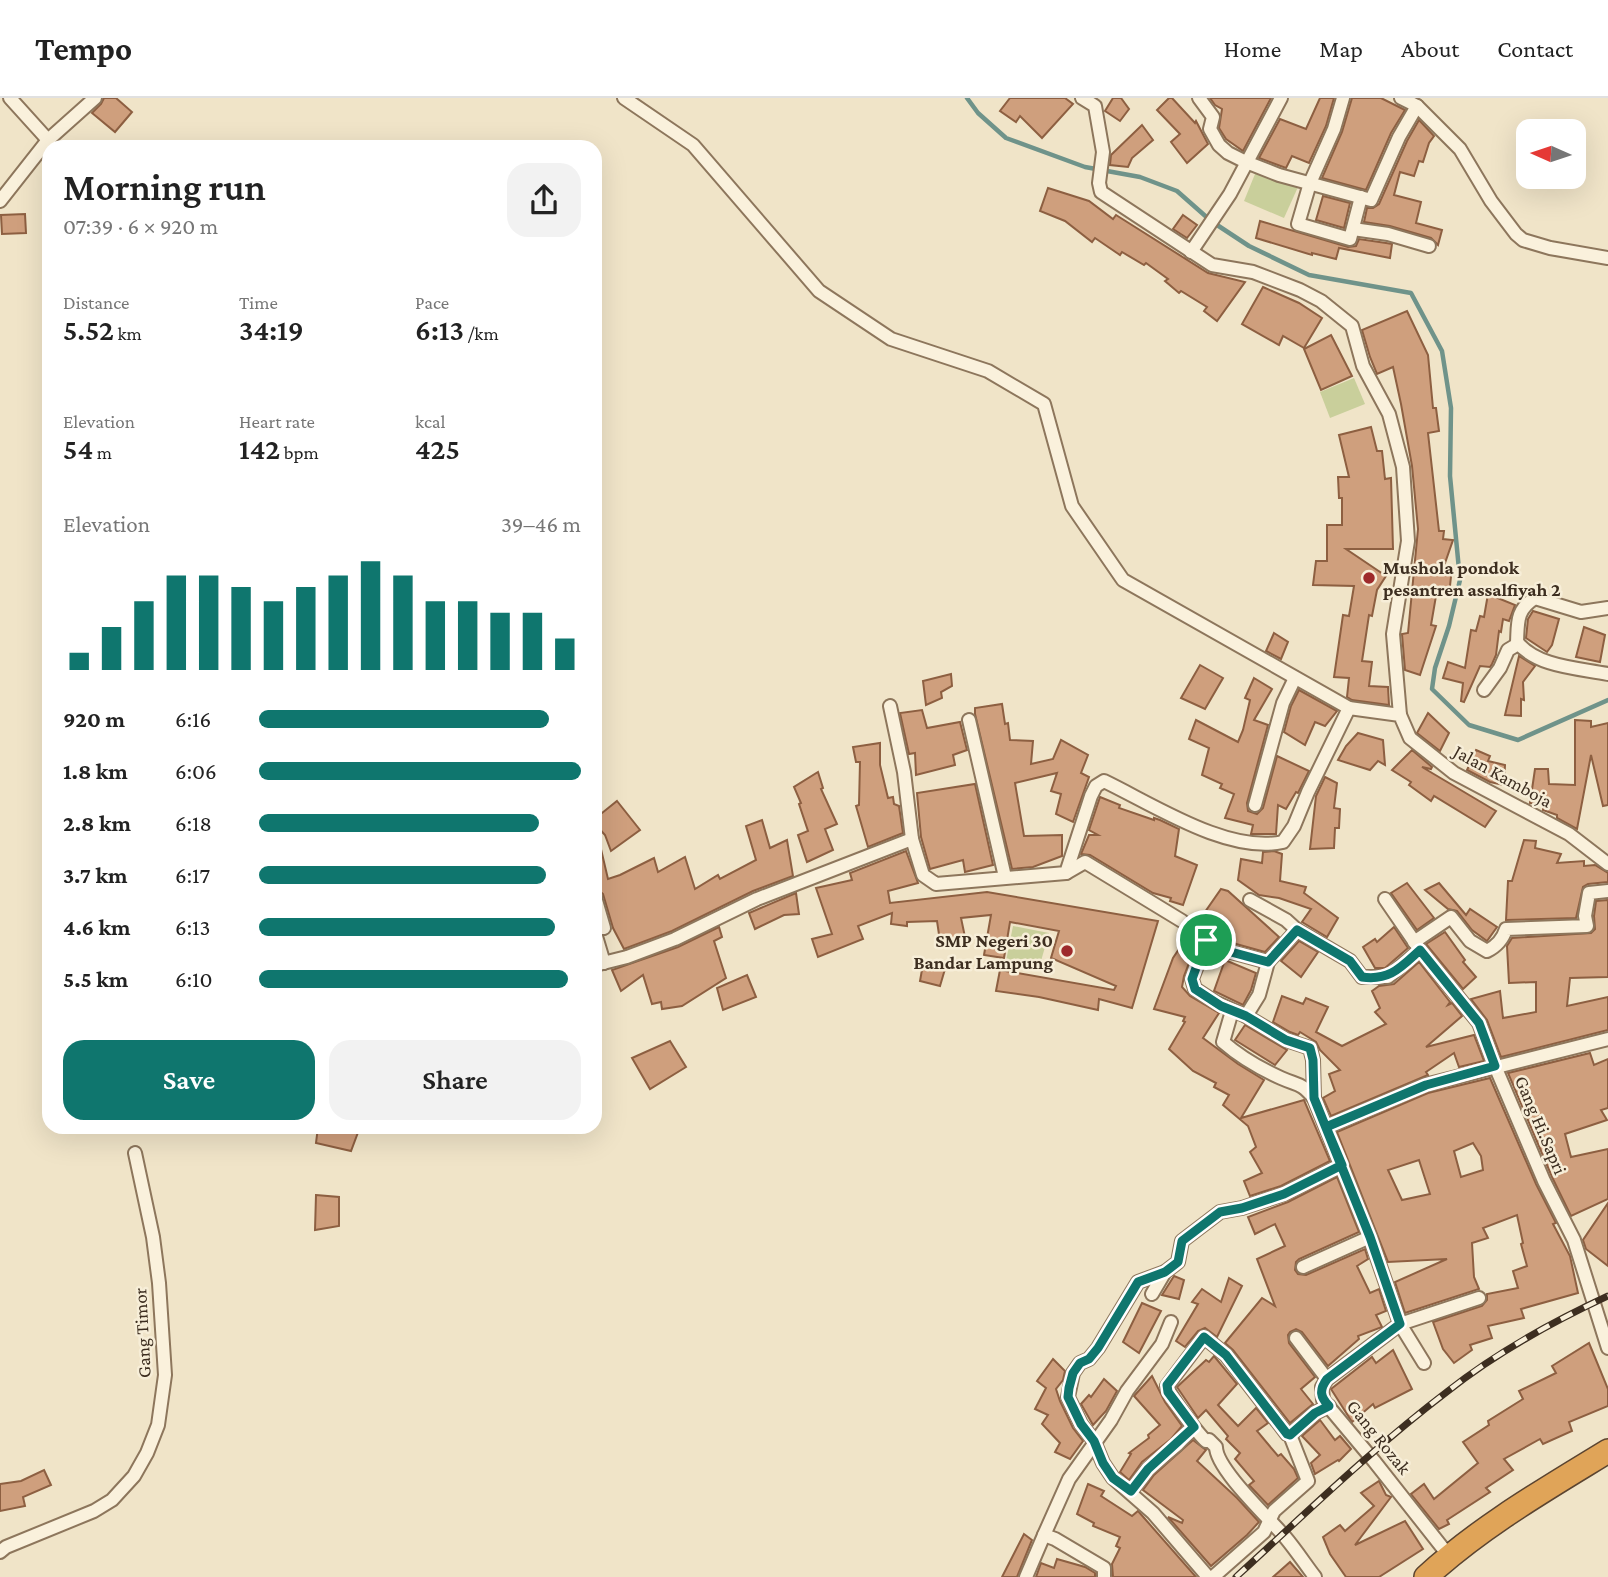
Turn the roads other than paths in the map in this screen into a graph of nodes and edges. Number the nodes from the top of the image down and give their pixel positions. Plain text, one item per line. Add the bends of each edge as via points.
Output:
1 (10, 98) edge
2 (95, 98) edge
3 (624, 98) edge
4 (1082, 98) edge
5 (1199, 98) edge
6 (1280, 98) edge
7 (1343, 98) edge
8 (1401, 98) edge
9 (1417, 106) junction
10 (48, 140) joint
11 (42, 148) edge
12 (1245, 162) junction
13 (1310, 183) junction
14 (1361, 197) junction
15 (0, 201) edge
16 (1353, 229) junction
17 (1429, 246) dead end
18 (1191, 253) junction
19 (1608, 258) edge
20 (1608, 608) edge
21 (1518, 644) junction
22 (1608, 674) edge
23 (1295, 678) junction
24 (1484, 690) dead end
25 (890, 706) dead end
26 (1349, 708) junction
27 (1400, 715) junction
28 (969, 720) dead end
29 (1255, 805) dead end
30 (912, 839) junction
31 (1608, 864) edge
32 (1066, 873) junction
33 (1005, 877) junction
34 (1608, 891) edge
35 (1385, 899) dead end
36 (1250, 900) dead end
37 (1297, 930) junction
38 (1206, 940) junction
39 (1417, 946) junction
40 (1268, 962) junction
41 (602, 963) edge
42 (1232, 1011) junction
43 (1246, 1016) junction
44 (1608, 1039) edge
45 (1495, 1066) junction
46 (1314, 1098) junction
47 (1326, 1127) junction
48 (135, 1153) dead end
49 (1342, 1165) junction
50 (1370, 1237) junction
51 (1303, 1267) dead end
52 (1165, 1272) junction
53 (1152, 1294) dead end
54 (1479, 1298) dead end
55 (1171, 1322) dead end
56 (1400, 1324) junction
57 (1296, 1338) dead end
58 (1608, 1348) edge
59 (1424, 1363) dead end
60 (1327, 1379) junction
61 (1329, 1406) junction
62 (1194, 1427) junction
63 (1290, 1435) junction
64 (1094, 1441) junction
65 (1608, 1451) edge
66 (1131, 1491) junction
67 (1269, 1520) junction
68 (1044, 1535) junction
69 (0, 1552) edge
70 (1448, 1556) junction
71 (1026, 1577) edge
72 (1104, 1577) edge
73 (1211, 1577) edge
74 (1315, 1577) edge
75 (1426, 1577) edge

1 - 10 street
2 - 10 street
3 - 23 street via 693,145 819,291 891,339 988,371 1044,404 1072,506 1122,580
4 - 18 street via 1095,106 1102,152 1101,192
5 - 12 street via 1213,117 1210,129 1219,145
6 - 12 street
7 - 13 street
8 - 9 street
9 - 14 street via 1371,200
9 - 19 street via 1460,149 1491,201 1523,240
11 - 15 street
12 - 13 street
12 - 18 street
13 - 14 street
13 - 16 street via 1298,225 1350,239
14 - 16 street
16 - 17 street
18 - 27 street via 1212,265 1253,272 1300,290 1352,326 1363,366 1389,414 1403,467 1408,541 1393,634
20 - 21 street via 1581,612 1535,598 1523,605
21 - 22 street via 1527,654
21 - 24 street via 1508,650
23 - 26 street
23 - 29 street via 1283,704
25 - 30 street
26 - 27 street
26 - 32 street via 1283,842 1254,843 1216,836 1102,782 1091,796
27 - 31 street, Jalan Kamboja via 1410,738 1446,768 1569,834
28 - 33 street
30 - 33 street via 923,875 936,884
30 - 41 street via 757,899 675,939
32 - 33 street
32 - 38 street via 1085,862 1182,920
34 - 39 street via 1589,893 1587,926 1506,929 1487,951 1470,941 1451,917
35 - 39 street, Gang Hi.Sapri
36 - 37 street
37 - 39 street via 1350,961 1362,977 1388,977 1405,964
37 - 40 street
38 - 40 street via 1220,949
38 - 42 street via 1192,979 1195,989
39 - 45 street, Gang Hi.Sapri via 1479,1023
40 - 43 street via 1259,995
42 - 43 street
42 - 46 street via 1223,1042 1280,1078 1303,1086
43 - 46 street via 1286,1040 1310,1048
44 - 45 street
45 - 47 street via 1426,1085
45 - 58 street, Gang Hi.Sapri via 1574,1240
46 - 47 street
47 - 49 street
48 - 69 street, Gang Timor via 156,1256 165,1374 153,1440 134,1476 113,1500
49 - 50 street
49 - 52 street via 1284,1194 1220,1212 1182,1241 1178,1262
50 - 51 street
50 - 56 street
52 - 53 street
52 - 64 street via 1138,1282 1098,1348 1073,1373 1068,1397
54 - 56 street
55 - 64 street via 1163,1344
56 - 59 street
56 - 60 street
57 - 60 street
60 - 61 street, Gang Rozak via 1321,1395
61 - 63 street
61 - 70 street, Gang Rozak
62 - 63 street via 1167,1385 1204,1337 1226,1355
62 - 66 street
62 - 67 street via 1216,1447 1221,1463
63 - 67 street via 1308,1481
64 - 66 street via 1113,1478
64 - 68 street via 1069,1479
65 - 70 highway
66 - 73 street
67 - 73 street via 1264,1532
67 - 74 street
68 - 71 street
68 - 72 street via 1104,1567
70 - 75 highway

